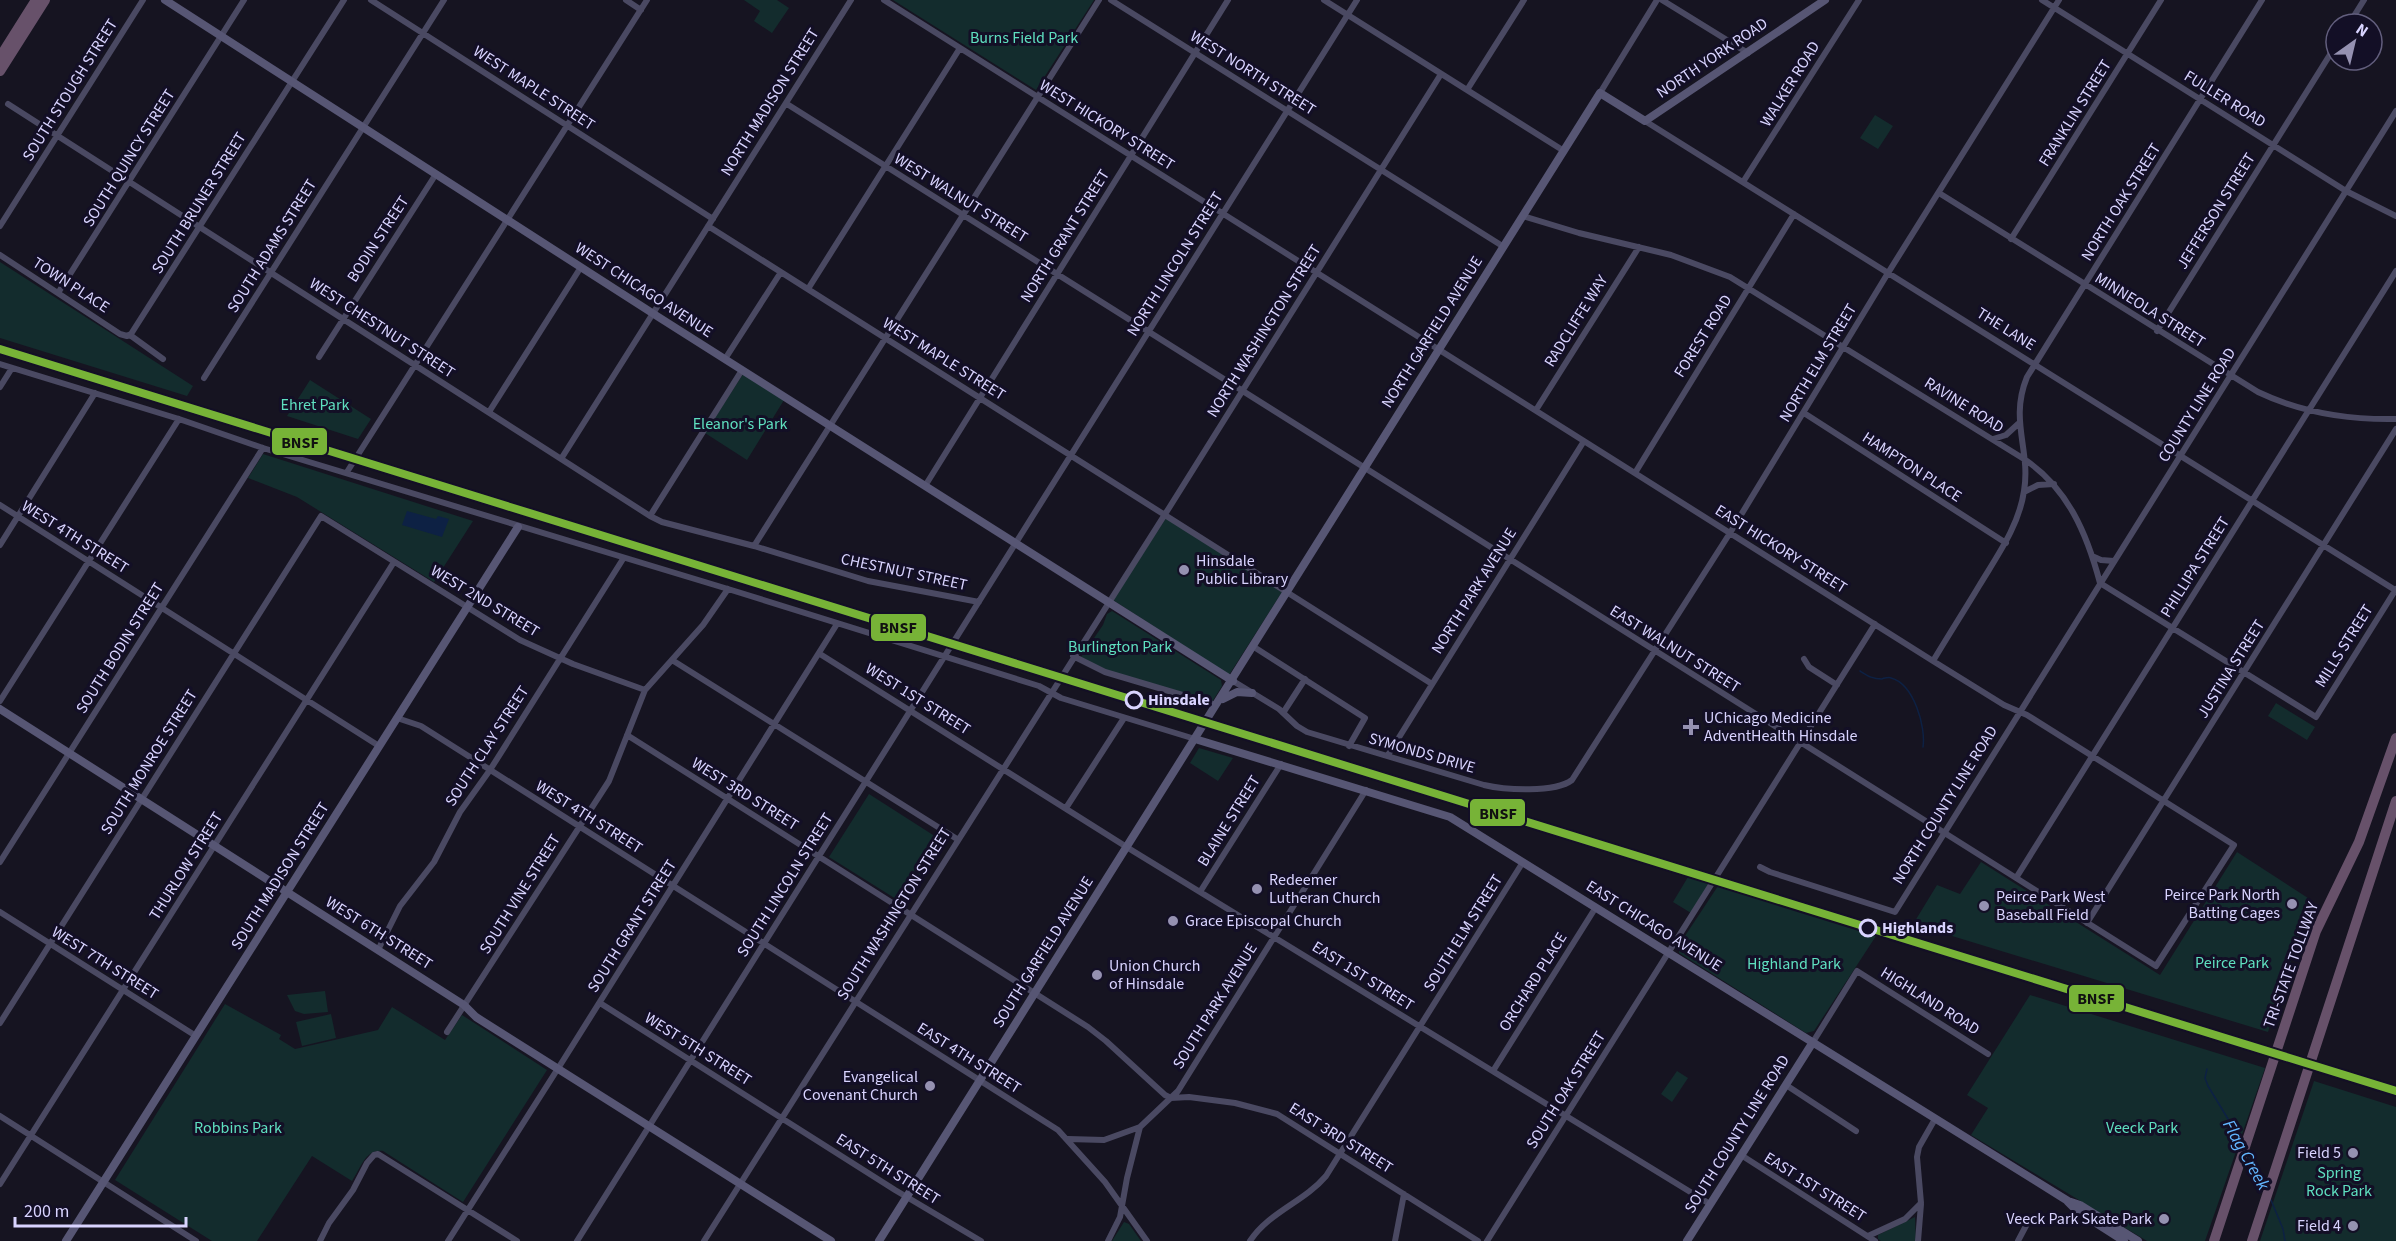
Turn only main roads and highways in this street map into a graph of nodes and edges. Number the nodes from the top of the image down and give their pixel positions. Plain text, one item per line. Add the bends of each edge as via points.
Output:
1 (36, 0) edge
2 (45, 0) edge
3 (165, 0) edge
4 (1825, 0) edge
5 (0, 57) edge
6 (0, 71) edge
7 (1600, 93) joint
8 (1645, 121) joint
9 (518, 527) road end
10 (1233, 681) junction
11 (1252, 693) road end
12 (1216, 705) junction
13 (0, 709) edge
14 (2396, 738) edge
15 (1195, 739) junction
16 (2396, 801) edge
17 (287, 893) junction
18 (1813, 1042) junction
19 (2068, 1202) junction
20 (66, 1241) edge
21 (831, 1241) edge
22 (879, 1241) edge
23 (1687, 1241) edge
24 (2124, 1241) edge
25 (2138, 1241) edge
26 (2214, 1241) edge
27 (2252, 1241) edge

1 - 5 highway
2 - 6 highway
3 - 10 main road, WEST CHICAGO AVENUE
4 - 8 main road, NORTH YORK ROAD
7 - 8 main road, THE LANE
7 - 10 main road, NORTH GARFIELD AVENUE
9 - 17 main road, SOUTH MADISON STREET
10 - 12 main road, SOUTH GARFIELD AVENUE
11 - 12 main road via 1233,693
12 - 15 main road, SOUTH GARFIELD AVENUE
13 - 17 main road, WEST 6TH STREET
14 - 26 highway, TRI-STATE TOLLWAY via 2359,842 2316,931
15 - 18 main road, EAST CHICAGO AVENUE via 1450,817
15 - 22 main road, SOUTH GARFIELD AVENUE
16 - 27 highway
17 - 20 main road, SOUTH MADISON STREET
17 - 21 main road, WEST 6TH STREET
18 - 19 main road, EAST CHICAGO AVENUE
18 - 23 main road, SOUTH COUNTY LINE ROAD
19 - 24 main road, EAST CHICAGO AVENUE
19 - 25 main road, EAST CHICAGO AVENUE via 2080,1205

